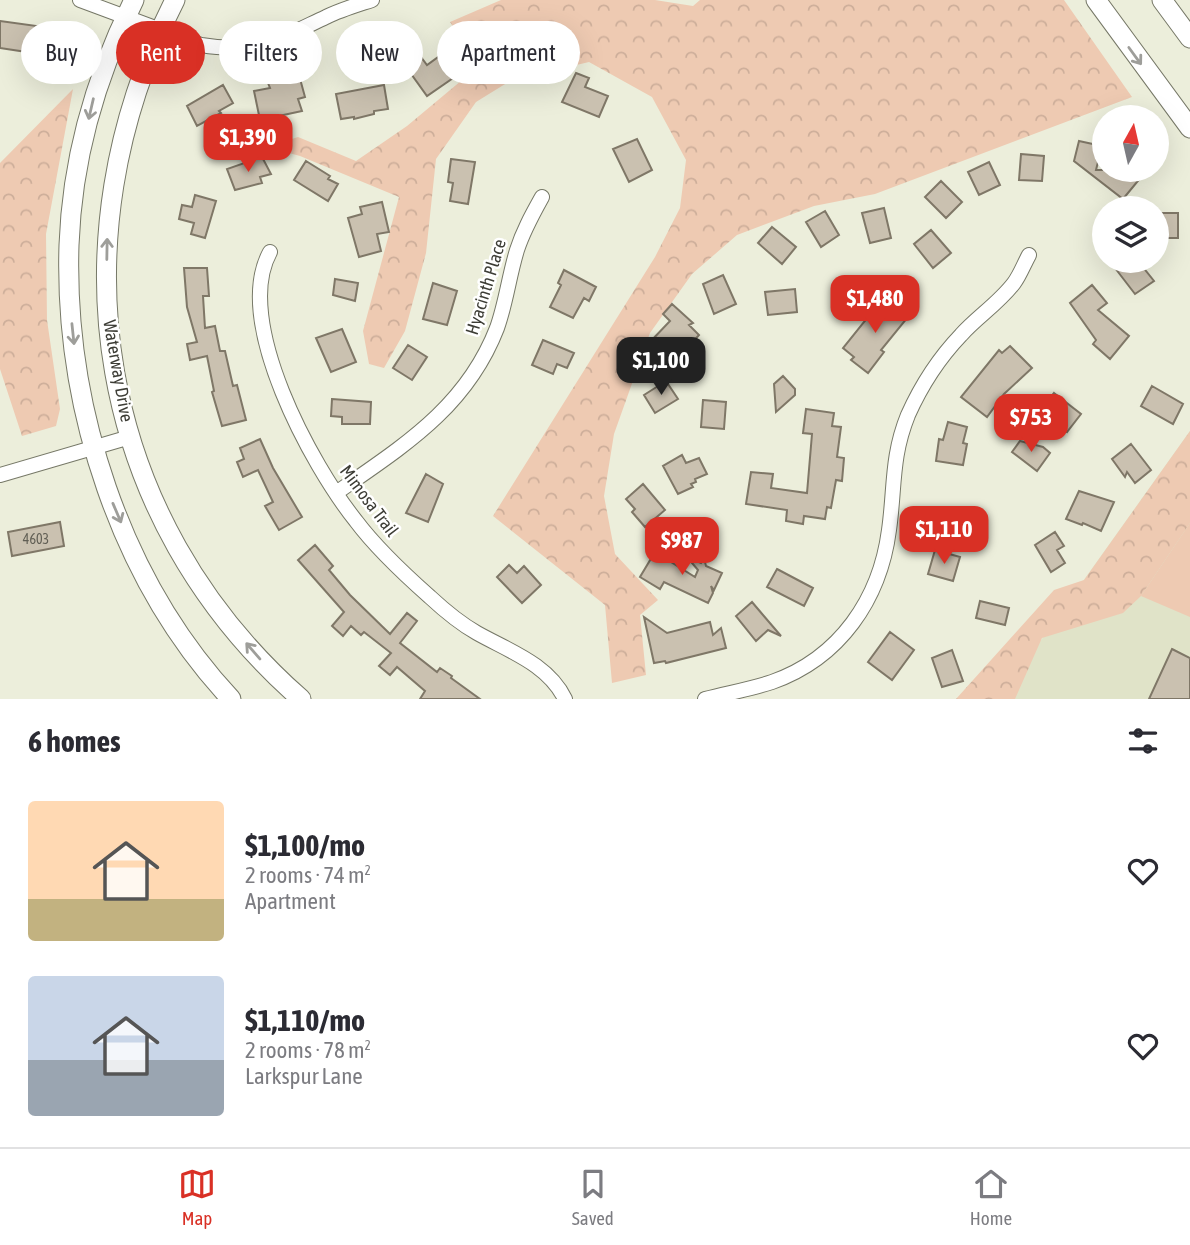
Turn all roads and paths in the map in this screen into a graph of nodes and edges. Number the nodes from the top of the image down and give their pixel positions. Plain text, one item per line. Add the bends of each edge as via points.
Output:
1 (80, 0) edge
2 (134, 0) edge
3 (175, 0) edge
4 (372, 0) edge
5 (1096, 0) edge
6 (1162, 0) edge
7 (125, 18) junction
8 (133, 21) edge
9 (165, 21) edge
10 (1190, 38) edge
11 (205, 46) edge
12 (139, 84) edge
13 (1190, 128) edge
14 (542, 197) dead end
15 (270, 252) dead end
16 (1028, 255) dead end
17 (130, 438) junction
18 (94, 448) junction
19 (0, 475) edge
20 (336, 493) junction
21 (231, 699) edge
22 (301, 699) edge
23 (565, 699) edge
24 (705, 699) edge

1 - 7 street
2 - 7 main road
3 - 9 main road, Waterway Drive
4 - 11 street via 268,44
5 -> 13 main road
6 - 10 main road
7 - 8 street
7 -> 18 main road via 94,95 69,243 73,340
17 -> 12 main road, Waterway Drive via 111,348 107,241 120,145
14 - 20 street, Hyacinth Place via 517,251 497,328 463,389 414,439
15 - 20 street, Mimosa Trail via 259,292 272,364 285,401
16 - 24 street via 1014,283 950,347 908,415 893,472 884,560 872,592 851,626 820,657 792,674
17 - 18 street
22 -> 17 main road, Waterway Drive via 257,656 195,577 152,498
18 - 19 street
18 -> 21 main road via 110,497 158,599 185,642
20 - 23 street, Mimosa Trail via 355,521 431,598 474,632 537,666

